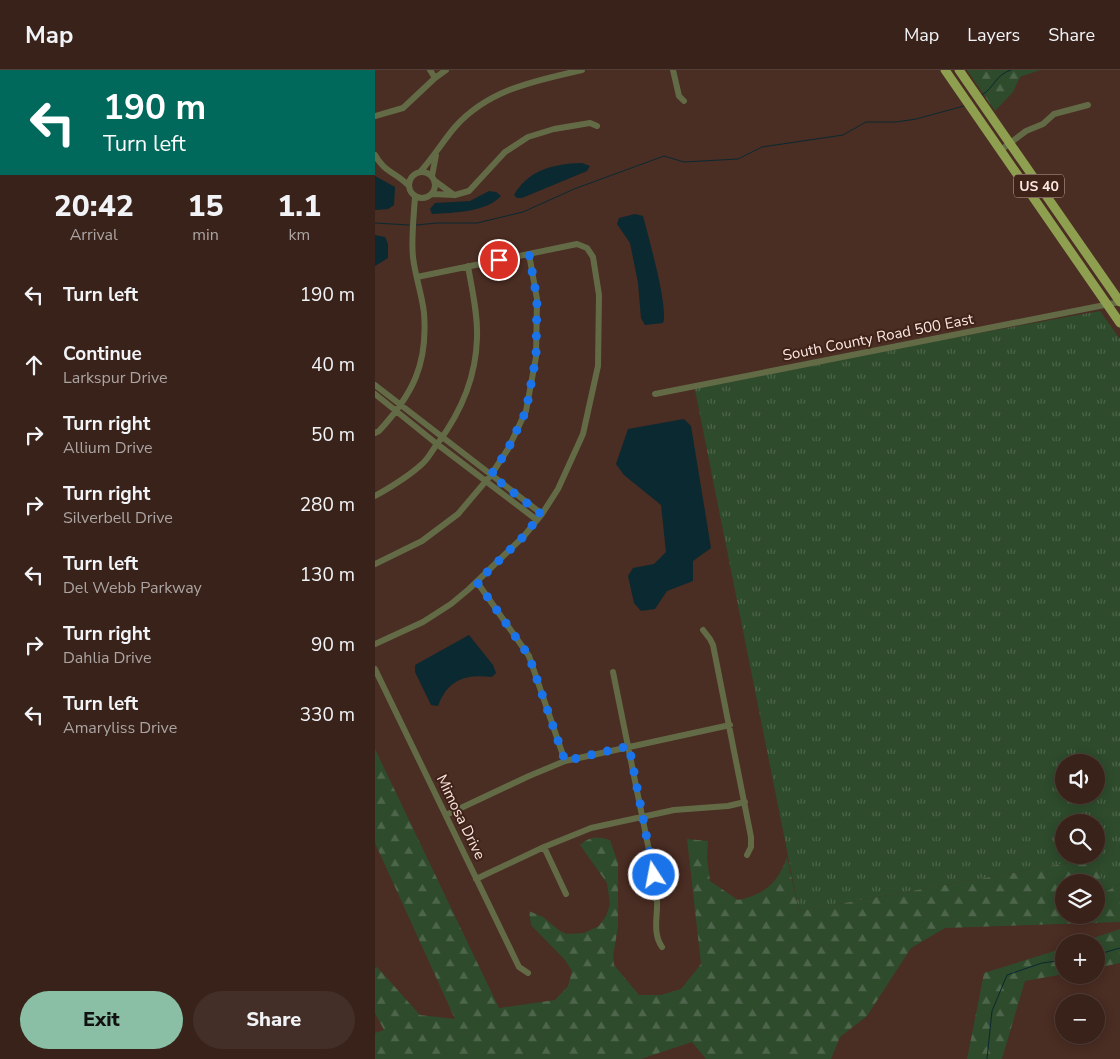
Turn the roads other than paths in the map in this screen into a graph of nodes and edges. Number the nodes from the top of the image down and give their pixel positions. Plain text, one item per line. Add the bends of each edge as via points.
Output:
1 (430, 70) edge
2 (446, 70) edge
3 (582, 70) edge
4 (673, 70) edge
5 (945, 70) edge
6 (959, 70) edge
7 (435, 78) junction
8 (684, 101) dead end
9 (1088, 105) dead end
10 (375, 116) edge
11 (597, 126) dead end
12 (1009, 143) junction
13 (1001, 150) junction
14 (436, 154) junction
15 (375, 155) edge
16 (420, 172) junction
17 (394, 174) junction
18 (413, 176) junction
19 (433, 178) junction
20 (409, 186) junction
21 (455, 195) junction
22 (415, 196) junction
23 (429, 196) junction
24 (414, 211) junction
25 (529, 254) junction
26 (468, 266) junction
27 (417, 277) junction
28 (1120, 302) edge
29 (1107, 304) junction
30 (1120, 323) edge
31 (375, 385) edge
32 (375, 394) edge
33 (655, 394) dead end
34 (402, 404) junction
35 (397, 411) junction
36 (375, 433) edge
37 (443, 437) junction
38 (437, 444) junction
39 (491, 475) junction
40 (486, 480) junction
41 (375, 496) edge
42 (541, 514) junction
43 (537, 520) junction
44 (375, 564) edge
45 (477, 582) junction
46 (703, 630) dead end
47 (375, 644) edge
48 (375, 668) edge
49 (613, 672) dead end
50 (730, 725) junction
51 (629, 746) junction
52 (565, 761) junction
53 (745, 802) junction
54 (446, 815) junction
55 (643, 816) junction
56 (544, 847) junction
57 (747, 856) dead end
58 (476, 879) junction
59 (566, 894) dead end
60 (662, 947) dead end
61 (528, 973) dead end

1 - 7 street
2 - 7 street
3 - 14 street via 519,85 486,101 455,127
4 - 8 street via 679,96
5 - 13 main road, US 40
6 - 12 main road, US 40
7 - 10 street via 403,108
9 - 12 street via 1054,114
11 - 21 street via 590,123 554,128 528,137 505,152 473,188
12 - 13 street
12 - 28 main road, US 40
13 - 29 main road, US 40
14 - 16 street
14 - 19 street
15 - 17 street via 381,166
16 - 18 street
16 - 19 street
17 - 18 street
17 - 20 street
18 - 20 street
19 - 21 street
19 - 23 street via 435,188
20 - 22 street
21 - 23 street
22 - 23 street
22 - 24 street
23 - 24 street
24 - 27 street via 412,256
25 - 26 street
25 - 39 street via 537,299 536,357 526,411
25 - 42 street via 577,244 587,248 593,258 599,295 598,366 583,434 558,489
26 - 27 street
26 - 37 street via 476,311 474,365 460,410
27 - 34 street via 424,313 423,351 415,382
28 - 29 street, South County Road 500 East
29 - 30 main road, US 40
29 - 33 street, South County Road 500 East
31 - 34 street
32 - 35 street
34 - 35 street
34 - 37 street
35 - 36 street
35 - 38 street
37 - 38 street
37 - 39 street
38 - 40 street
38 - 41 street via 422,464
39 - 40 street
39 - 42 street
40 - 43 street
40 - 44 street via 445,525
42 - 43 street
43 - 45 street
45 - 47 street via 429,618
45 - 52 street via 529,656
46 - 50 street via 713,646
48 - 54 street, Mimosa Drive
49 - 51 street
50 - 51 street
50 - 53 street
51 - 52 street
51 - 55 street
52 - 54 street
53 - 55 street
53 - 57 street via 751,837
54 - 58 street, Mimosa Drive
55 - 56 street via 579,832
55 - 60 street via 656,886 656,933
56 - 58 street
56 - 59 street
58 - 61 street, Mimosa Drive via 519,968

